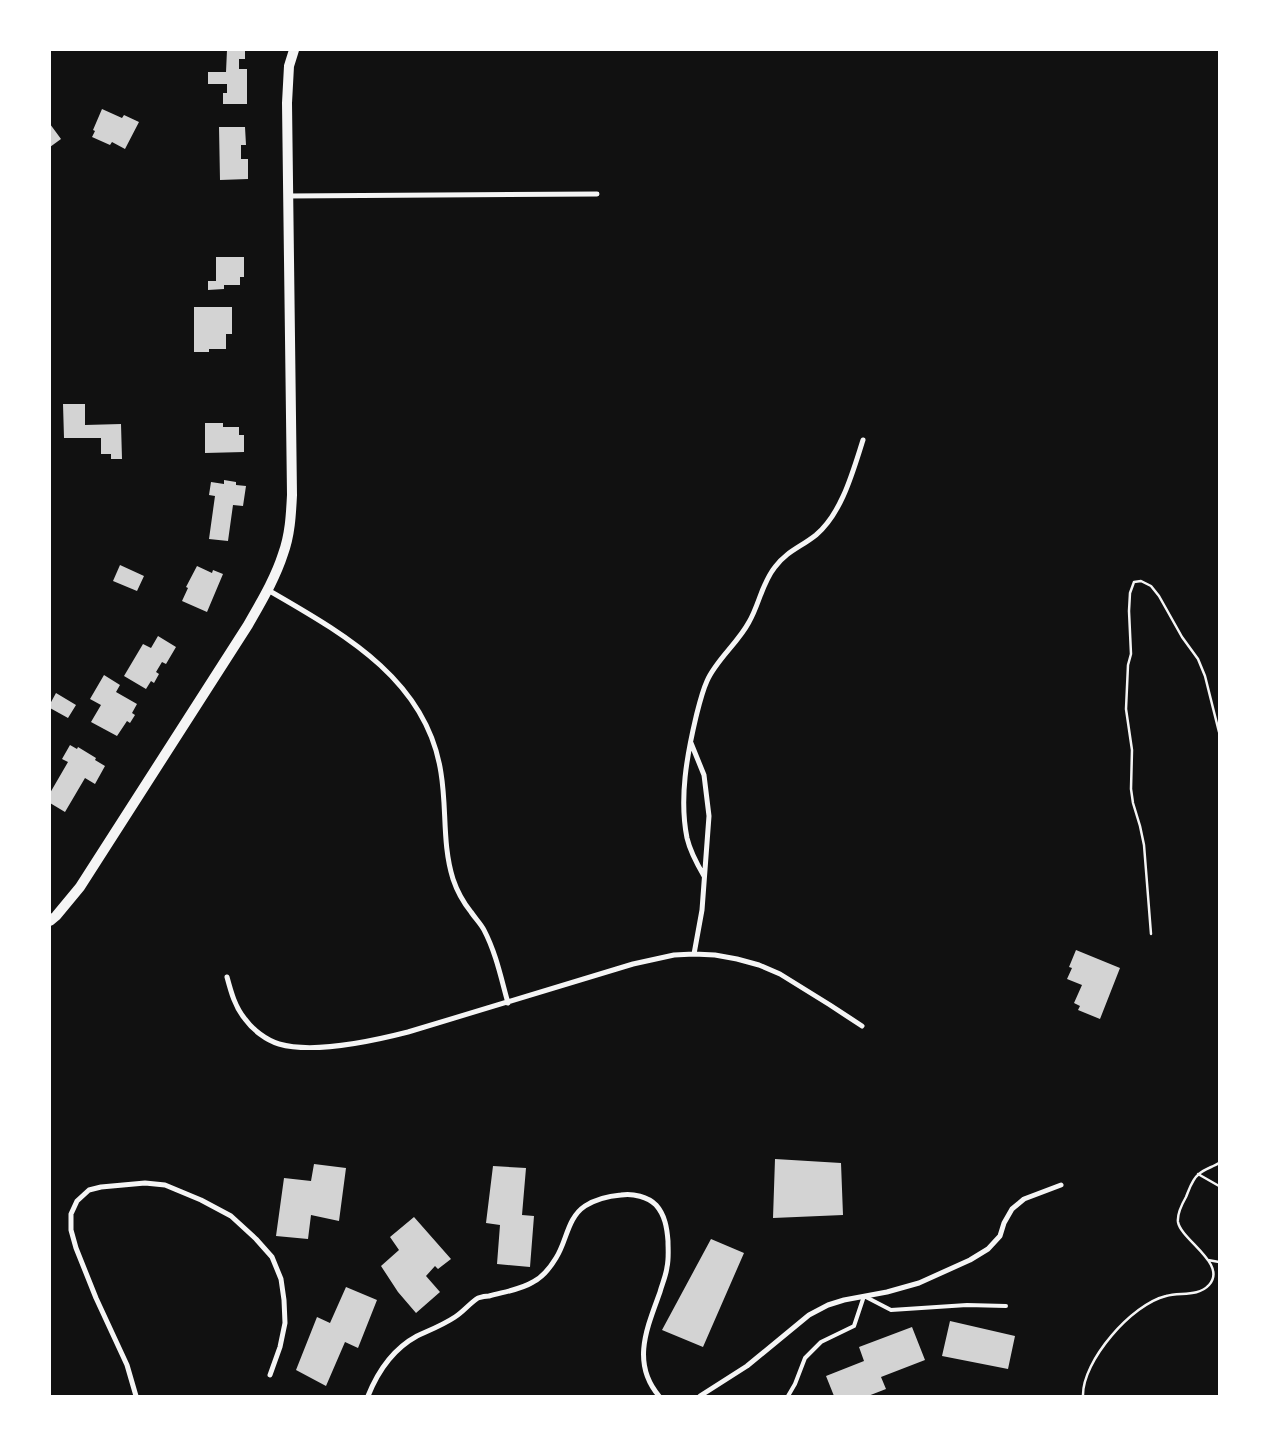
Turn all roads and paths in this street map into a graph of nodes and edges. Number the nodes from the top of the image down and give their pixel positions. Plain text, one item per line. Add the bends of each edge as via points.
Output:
1 (294, 50) edge
2 (597, 194) dead end
3 (287, 196) junction
4 (863, 440) dead end
5 (268, 590) junction
6 (1219, 732) edge
7 (690, 741) junction
8 (704, 876) junction
9 (50, 922) edge
10 (1151, 934) dead end
11 (694, 954) junction
12 (227, 977) dead end
13 (508, 1002) junction
14 (862, 1026) dead end
15 (1219, 1164) edge
16 (1198, 1174) junction
17 (1061, 1185) dead end
18 (1219, 1186) edge
19 (1207, 1260) junction
20 (1219, 1262) edge
21 (864, 1296) junction
22 (1006, 1306) dead end
23 (270, 1375) dead end
24 (136, 1396) edge
25 (368, 1396) edge
26 (659, 1396) edge
27 (700, 1396) edge
28 (788, 1396) edge
29 (1083, 1396) edge

1 - 3 main road via 289,66 287,103
2 - 3 street
3 - 5 main road via 292,495 283,554
4 - 7 street via 847,489 829,520 817,534 786,554 773,569 750,620 707,680
5 - 9 main road via 80,886
5 - 13 street via 357,646 381,666 420,712 432,738 441,772 447,856 453,880 461,899 484,928 493,947
6 - 10 path via 1198,659 1151,586 1141,581 1134,582 1130,592 1131,654 1126,708 1132,750 1131,788 1144,845
7 - 8 street via 704,775 708,799
7 - 8 street via 685,823 693,856
8 - 11 street
11 - 13 street via 656,958
11 - 14 street via 759,965 780,974
12 - 13 street via 234,1002 252,1027 278,1044 294,1046 378,1040
15 - 16 path
16 - 18 path
16 - 19 path via 1182,1205 1178,1224
17 - 21 street via 1024,1199 1012,1209 1000,1236 988,1249 970,1260 919,1283
19 - 20 path
19 - 29 path via 1213,1276 1210,1284 1200,1292 1153,1301 1123,1324 1094,1359 1083,1384
21 - 22 lane via 891,1310
21 - 27 street via 836,1302 809,1315 747,1366
21 - 28 lane via 854,1326 821,1342 805,1358
23 - 24 street via 285,1324 284,1300 281,1279 272,1257 256,1239 231,1216 165,1185 145,1183 101,1187 89,1190 77,1201 71,1214 71,1230 96,1298 127,1365
25 - 26 street via 388,1360 401,1346 459,1315 478,1298 532,1283 557,1257 569,1226 585,1206 606,1197 627,1194 643,1197 655,1204 664,1216 668,1233 667,1268 642,1355 646,1374

